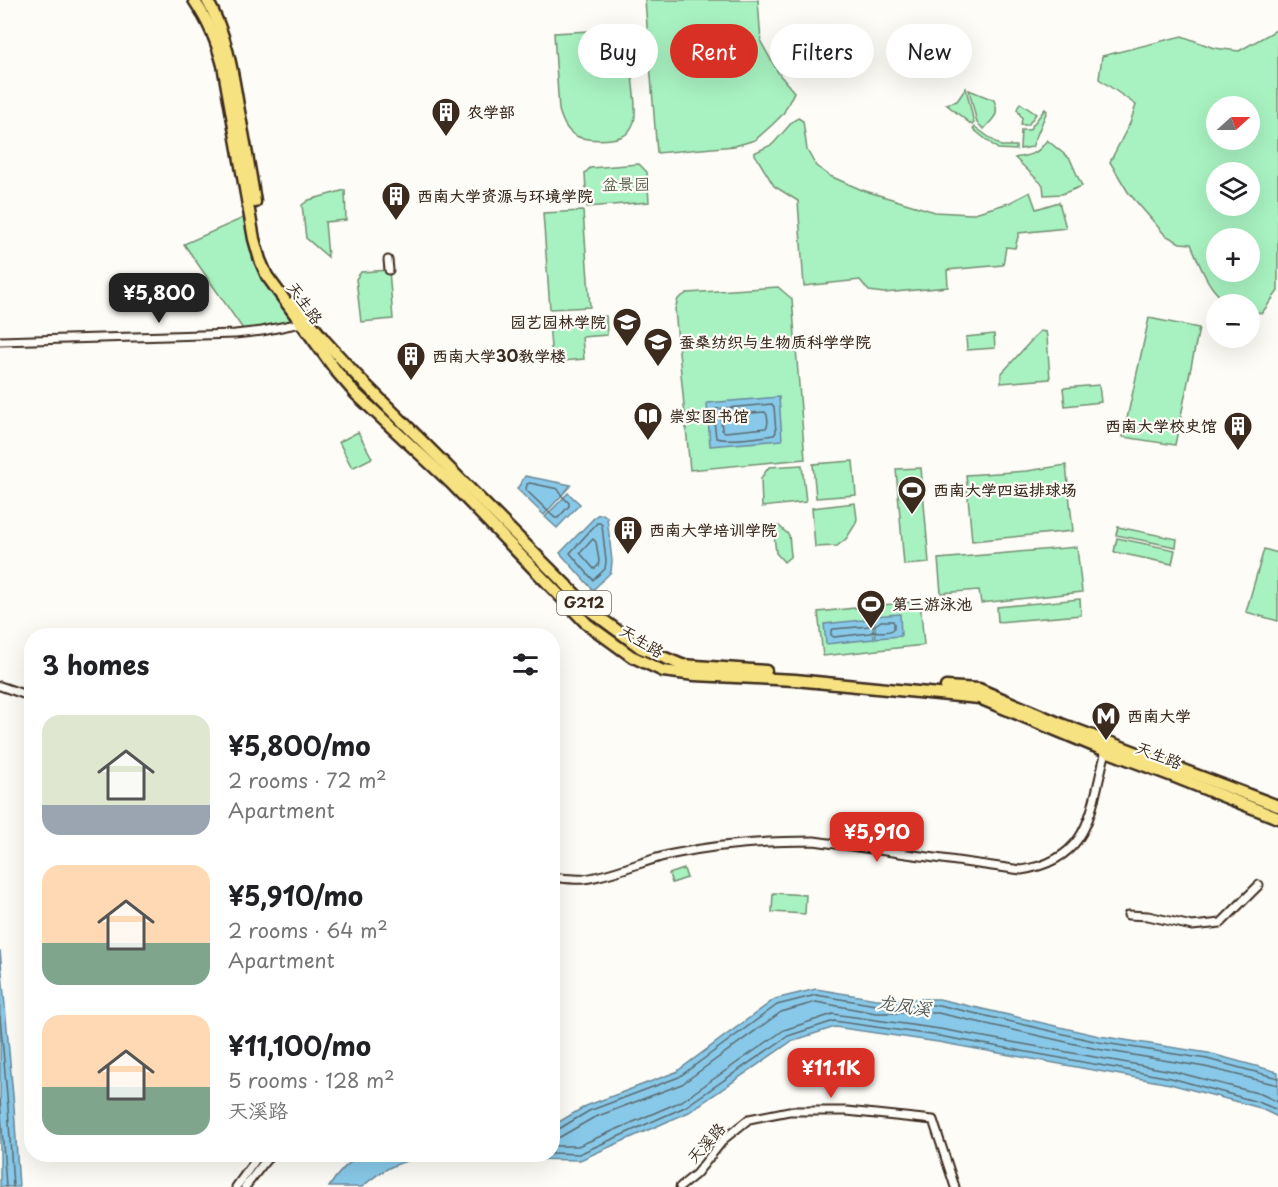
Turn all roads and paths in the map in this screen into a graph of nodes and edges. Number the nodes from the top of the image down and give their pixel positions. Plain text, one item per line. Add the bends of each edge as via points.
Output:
1 (194, 0) edge
2 (207, 0) edge
3 (388, 260) dead end
4 (389, 270) dead end
5 (301, 323) junction
6 (0, 341) edge
7 (0, 686) edge
8 (24, 694) edge
9 (1107, 746) junction
10 (1278, 806) edge
11 (1278, 819) edge
12 (560, 878) edge
13 (1259, 885) dead end
14 (1128, 915) dead end
15 (254, 1162) edge
16 (265, 1162) edge
17 (236, 1187) edge
18 (245, 1187) edge
19 (680, 1187) edge
20 (955, 1187) edge

1 - 5 highway, 天生路 / G212 via 215,37 223,65 260,260
2 - 9 highway, 天生路 / G212 via 224,36 231,64 261,236 273,273 359,378 596,614 641,648 682,665 979,689
3 - 4 street
5 - 6 street via 235,334
5 - 9 highway, 天生路 / G212 via 356,394 451,483 587,624 631,656 663,671 695,675 795,680 978,698
7 - 8 street
9 - 10 highway, 天生路 / G212
9 - 11 highway, 天生路 / G212
9 - 12 street via 1085,828 1070,849 1036,868 1021,870 814,841 749,842 669,855 598,877
13 - 14 street via 1221,923 1192,926
15 - 17 street
16 - 18 street
19 - 20 street, 天溪路 via 748,1119 789,1111 933,1120

